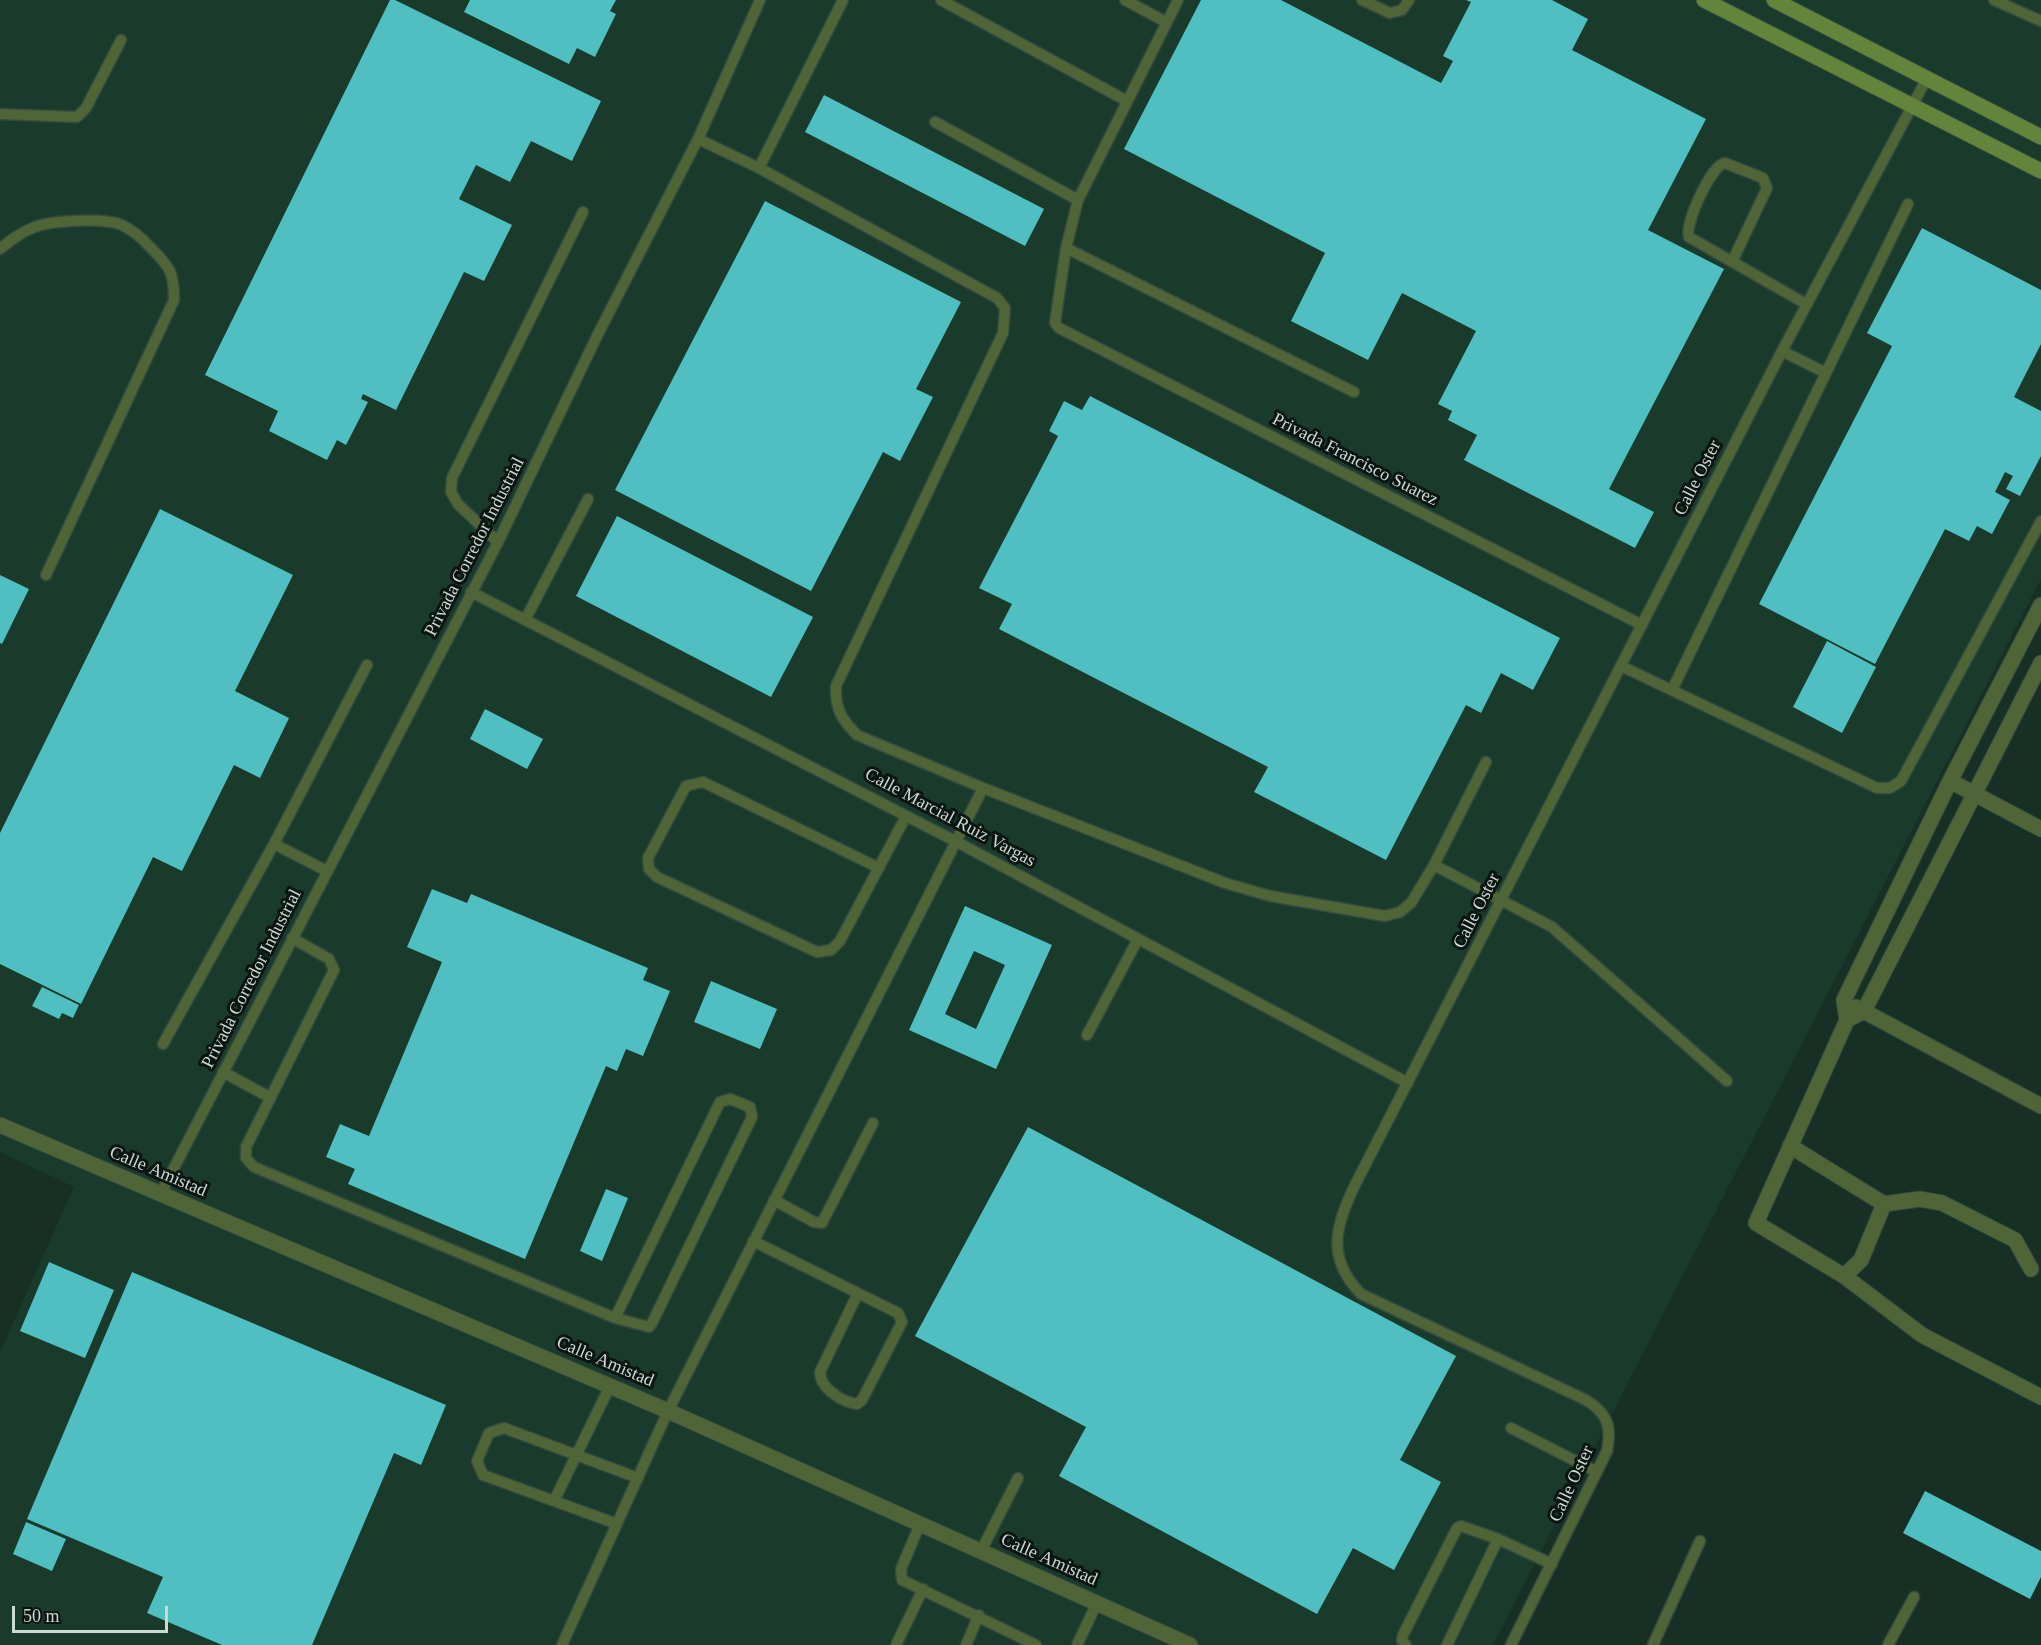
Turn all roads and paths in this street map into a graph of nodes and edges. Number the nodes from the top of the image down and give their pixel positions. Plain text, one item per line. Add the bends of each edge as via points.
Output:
1 (760, 0) edge
2 (843, 0) edge
3 (942, 0) edge
4 (1125, 0) edge
5 (1178, 0) edge
6 (1362, 0) edge
7 (1409, 0) edge
8 (1704, 0) edge
9 (1774, 0) edge
10 (1994, 0) edge
11 (2041, 21) edge
12 (1166, 22) junction
13 (121, 40) dead end
14 (1927, 78) junction
15 (1127, 100) junction
16 (1912, 107) junction
17 (0, 114) edge
18 (935, 122) dead end
19 (2041, 137) edge
20 (698, 139) junction
21 (759, 168) junction
22 (2041, 171) edge
23 (1078, 200) junction
24 (1908, 204) dead end
25 (583, 212) dead end
26 (1066, 248) junction
27 (0, 249) edge
28 (1732, 262) junction
29 (1806, 304) junction
30 (1782, 351) junction
31 (1826, 374) junction
32 (1354, 392) dead end
33 (588, 499) dead end
34 (2041, 521) edge
35 (498, 542) junction
36 (46, 575) dead end
37 (471, 592) junction
38 (2041, 605) edge
39 (525, 620) junction
40 (1642, 625) junction
41 (2041, 663) edge
42 (367, 665) dead end
43 (1621, 666) junction
44 (1672, 690) junction
45 (1486, 762) dead end
46 (1950, 781) junction
47 (982, 788) junction
48 (1974, 794) junction
49 (906, 816) junction
50 (2041, 830) edge
51 (955, 841) junction
52 (274, 844) junction
53 (1434, 865) junction
54 (879, 868) junction
55 (327, 871) junction
56 (1502, 899) junction
57 (292, 938) junction
58 (1138, 939) junction
59 (1844, 1000) junction
60 (1864, 1011) junction
61 (1847, 1020) junction
62 (1087, 1035) dead end
63 (163, 1044) dead end
64 (223, 1072) junction
65 (1727, 1081) dead end
66 (1408, 1083) junction
67 (269, 1097) junction
68 (2041, 1106) edge
69 (873, 1124) dead end
70 (0, 1125) edge
71 (1790, 1146) junction
72 (160, 1195) junction
73 (774, 1200) junction
74 (1884, 1204) junction
75 (753, 1241) junction
76 (2031, 1269) dead end
77 (1844, 1276) junction
78 (858, 1293) junction
79 (615, 1318) junction
80 (610, 1386) junction
81 (2041, 1397) edge
82 (668, 1410) junction
83 (1511, 1428) dead end
84 (576, 1455) junction
85 (1597, 1472) junction
86 (638, 1478) junction
87 (1018, 1478) dead end
88 (554, 1501) junction
89 (617, 1524) junction
90 (920, 1524) junction
91 (1498, 1539) junction
92 (1700, 1540) dead end
93 (981, 1551) junction
94 (1552, 1564) junction
95 (922, 1589) junction
96 (1914, 1596) dead end
97 (1097, 1603) junction
98 (979, 1615) junction
99 (562, 1645) edge
100 (896, 1645) edge
101 (966, 1645) edge
102 (1036, 1645) edge
103 (1077, 1645) edge
104 (1190, 1645) edge
105 (1406, 1645) edge
106 (1448, 1645) edge
107 (1511, 1645) edge
108 (1653, 1645) edge
109 (1888, 1645) edge

1 - 20 lane, Privada Corredor Industrial
2 - 21 lane
3 - 15 lane
4 - 12 lane
5 - 12 lane
6 - 7 lane via 1390,13 1402,10
8 - 16 main road
9 - 14 main road
10 - 11 lane
12 - 15 lane
13 - 17 lane via 86,108 77,117
14 - 16 lane, Calle Oster
14 - 19 main road
15 - 23 lane
16 - 22 main road
16 - 29 lane, Calle Oster
18 - 23 lane
20 - 21 lane
20 - 35 lane, Privada Corredor Industrial
21 - 47 lane via 997,298 1005,308 1003,333 836,686 842,720 857,735
23 - 26 lane
24 - 31 lane
25 - 35 lane via 452,478 451,492 458,504
26 - 32 lane
26 - 40 lane, Privada Francisco Suarez via 1055,323 1059,328
27 - 36 lane via 16,235 37,226 98,220 120,224 139,235 163,259 171,268 174,281 174,300
28 - 28 lane via 1689,237 1687,232 1715,168 1725,163 1763,178 1767,188
28 - 29 lane
29 - 30 lane, Calle Oster
30 - 31 lane
30 - 40 lane, Calle Oster
31 - 44 lane
33 - 39 lane
34 - 44 lane via 1901,781 1890,788 1877,788
35 - 37 lane, Privada Corredor Industrial
37 - 39 lane, Calle Marcial Ruiz Vargas
37 - 55 lane, Privada Corredor Industrial
38 - 46 street
39 - 49 lane, Calle Marcial Ruiz Vargas
40 - 43 lane, Calle Oster
41 - 48 street
42 - 52 lane
43 - 44 lane
43 - 56 lane, Calle Oster
45 - 53 lane
46 - 48 street
46 - 59 street
47 - 51 lane
47 - 53 lane via 1247,890 1385,916 1412,903
48 - 50 street
48 - 60 street
49 - 51 lane, Calle Marcial Ruiz Vargas
49 - 54 lane
51 - 58 lane, Calle Marcial Ruiz Vargas
51 - 73 lane
52 - 55 lane
52 - 63 lane
53 - 56 lane
54 - 54 lane via 840,941 831,950 817,952 657,876 649,869 648,858 686,786 703,782
55 - 57 lane, Privada Corredor Industrial
56 - 65 lane via 1552,927
56 - 66 lane, Calle Oster
57 - 64 lane, Privada Corredor Industrial
57 - 67 lane via 329,959 334,970
58 - 62 lane
58 - 66 lane, Calle Marcial Ruiz Vargas
59 - 60 street
59 - 61 street
60 - 61 street
60 - 68 street
61 - 71 street
64 - 67 lane
64 - 72 lane, Privada Corredor Industrial
66 - 85 lane, Calle Oster via 1344,1207 1337,1246 1340,1265 1361,1294 1378,1304 1599,1408 1609,1421 1610,1436
67 - 79 lane via 246,1148 246,1158 254,1167
69 - 73 lane via 822,1223
70 - 72 street, Calle Amistad
71 - 74 street
71 - 77 street via 1756,1222
72 - 80 street, Calle Amistad
73 - 75 lane
74 - 76 street via 1920,1199 1942,1203 2015,1240
74 - 77 street via 1861,1260
75 - 78 lane
75 - 82 lane
77 - 81 street via 1922,1335
78 - 78 lane via 898,1313 902,1322 857,1404 823,1386 820,1372
79 - 79 lane via 649,1327 652,1323 752,1117 750,1107 730,1099 720,1102
80 - 82 street, Calle Amistad
80 - 84 lane
82 - 86 lane
82 - 90 street, Calle Amistad
83 - 85 lane
84 - 86 lane
84 - 88 lane
84 - 88 lane via 504,1428 489,1433 477,1461 483,1475
85 - 94 lane, Calle Oster
86 - 89 lane
87 - 93 lane
88 - 89 lane
89 - 99 lane
90 - 93 street, Calle Amistad
90 - 95 lane via 901,1575 902,1580
91 - 94 lane
91 - 105 lane via 1466,1526 1457,1528 1403,1635
91 - 106 lane
92 - 108 lane
93 - 97 street, Calle Amistad
94 - 107 lane, Calle Oster
95 - 98 lane
95 - 100 lane
96 - 109 lane
97 - 103 lane
97 - 104 street, Calle Amistad
98 - 101 lane
98 - 102 lane

